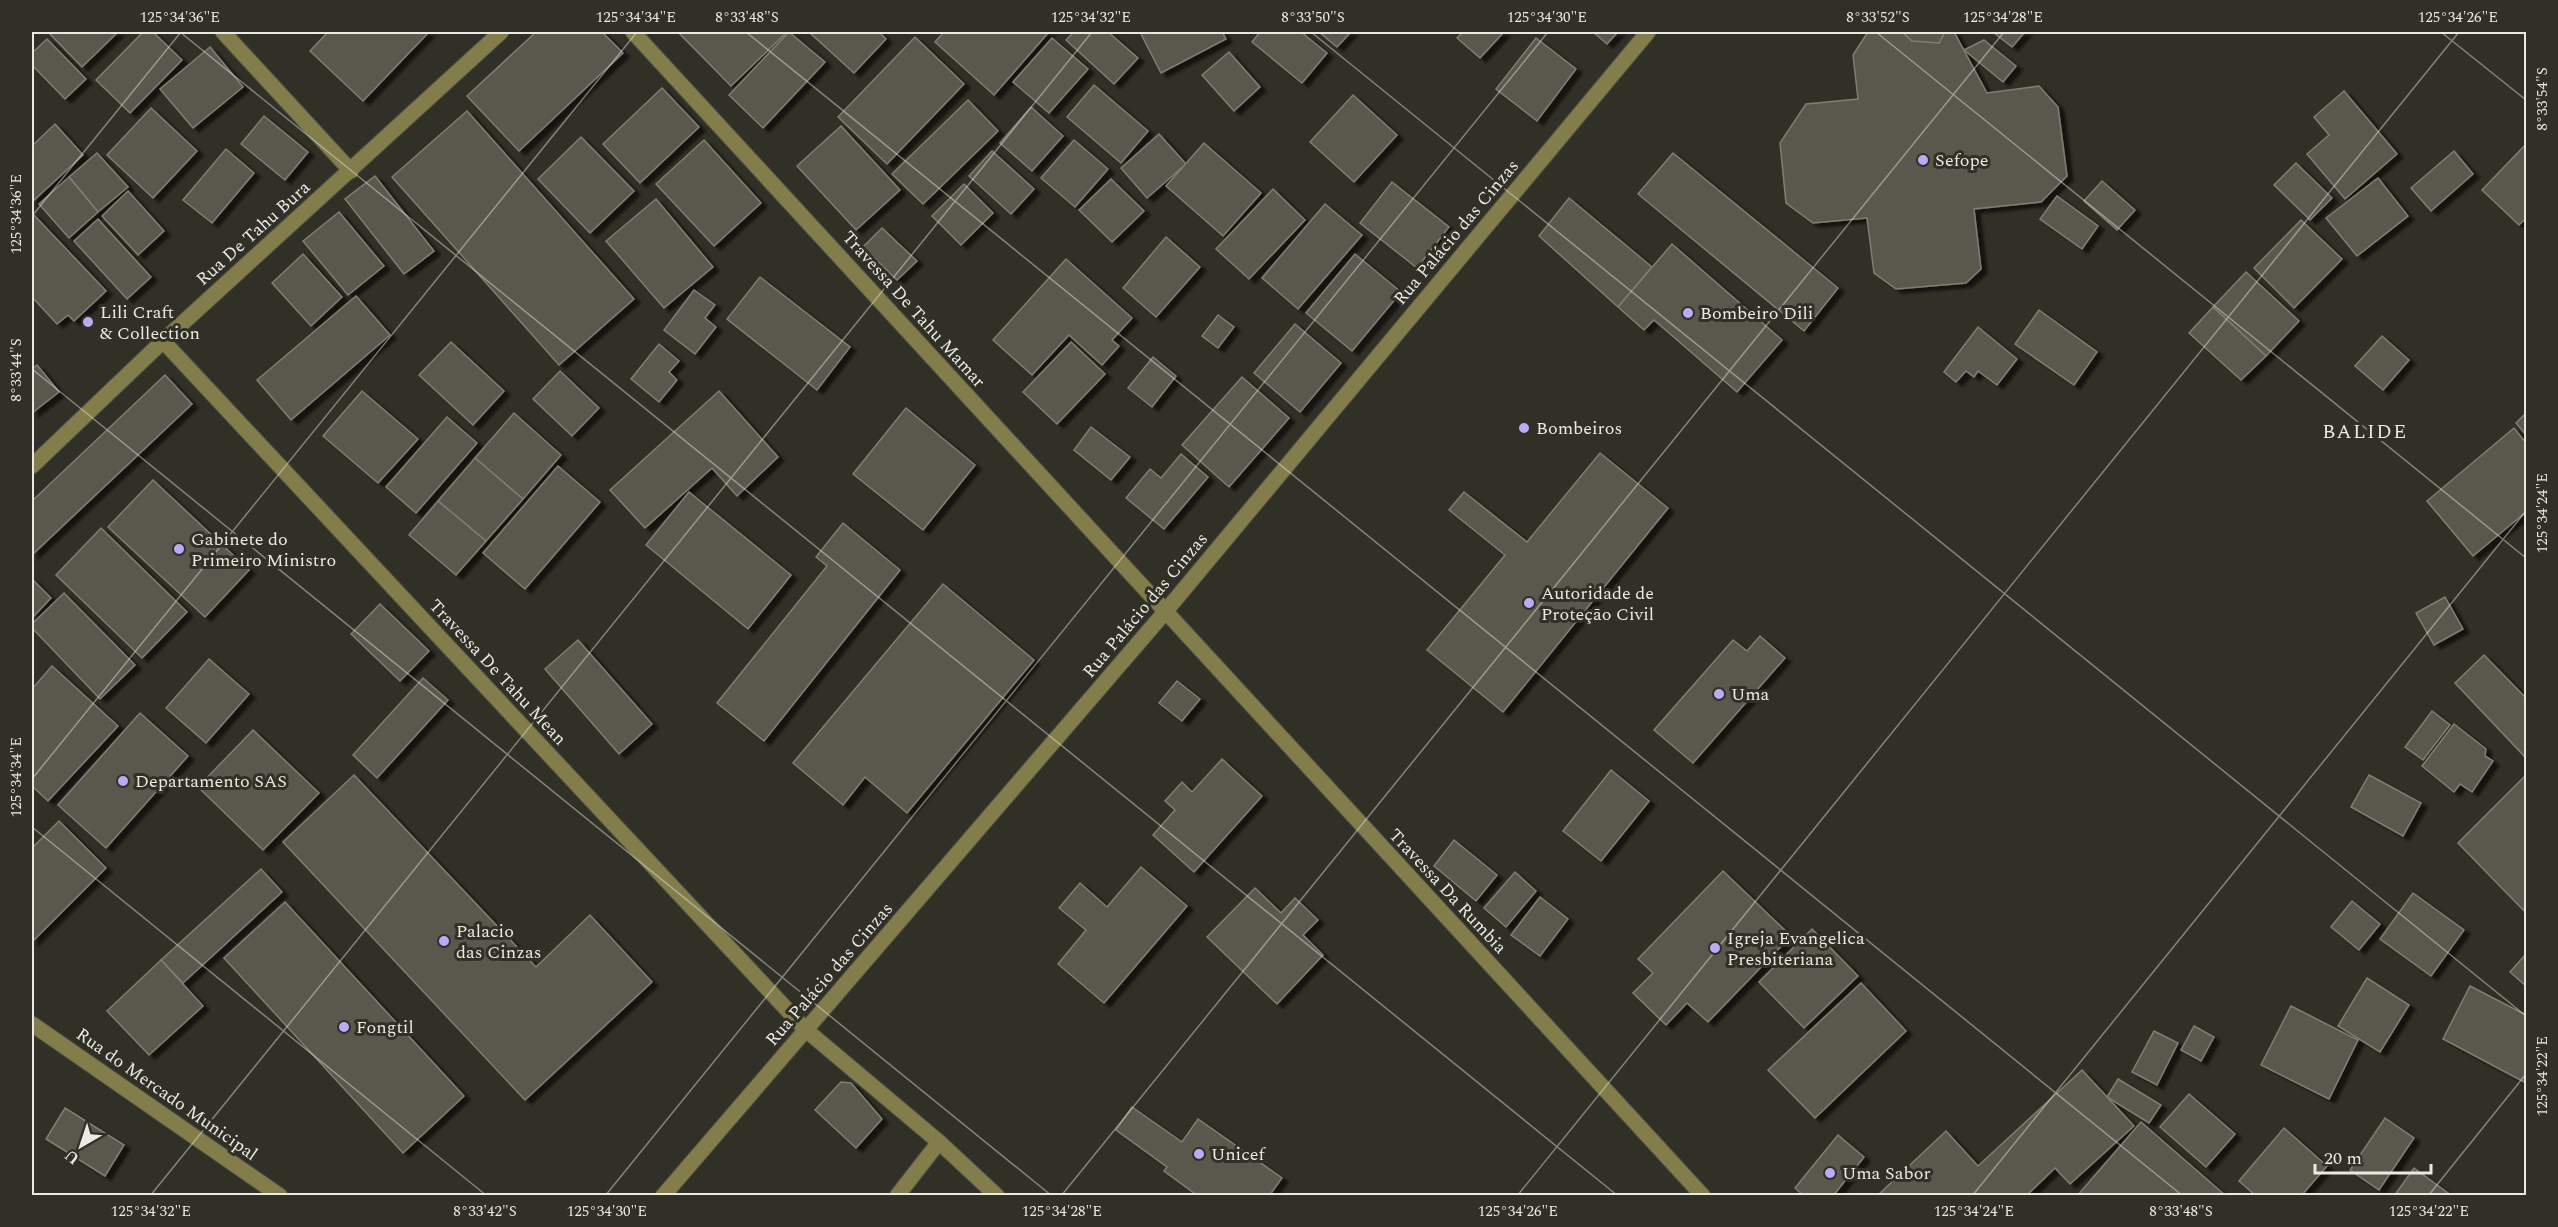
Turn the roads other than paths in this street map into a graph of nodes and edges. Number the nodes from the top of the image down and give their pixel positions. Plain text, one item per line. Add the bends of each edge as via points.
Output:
1 (223, 32) edge
2 (501, 32) edge
3 (633, 32) edge
4 (1648, 32) edge
5 (351, 171) junction
6 (162, 341) junction
7 (32, 466) edge
8 (1165, 612) junction
9 (32, 1024) edge
10 (806, 1030) junction
11 (939, 1142) junction
12 (280, 1196) edge
13 (663, 1196) edge
14 (897, 1196) edge
15 (997, 1196) edge
16 (1703, 1196) edge

1 - 5 street
2 - 5 street, Rua De Tahu Bura
3 - 8 street, Travessa De Tahu Mamar
4 - 8 street, Rua Palácio das Cinzas
5 - 6 street, Rua De Tahu Bura
6 - 7 street, Rua De Tahu Bura
6 - 10 street, Travessa De Tahu Mean
8 - 10 street, Rua Palácio das Cinzas
8 - 16 street, Travessa Da Rumbia
9 - 12 street, Rua do Mercado Municipal
10 - 11 street, Travessa De Tahu Mean
10 - 13 street, Rua Palácio das Cinzas
11 - 14 street
11 - 15 street, Travessa De Tahu Mean

